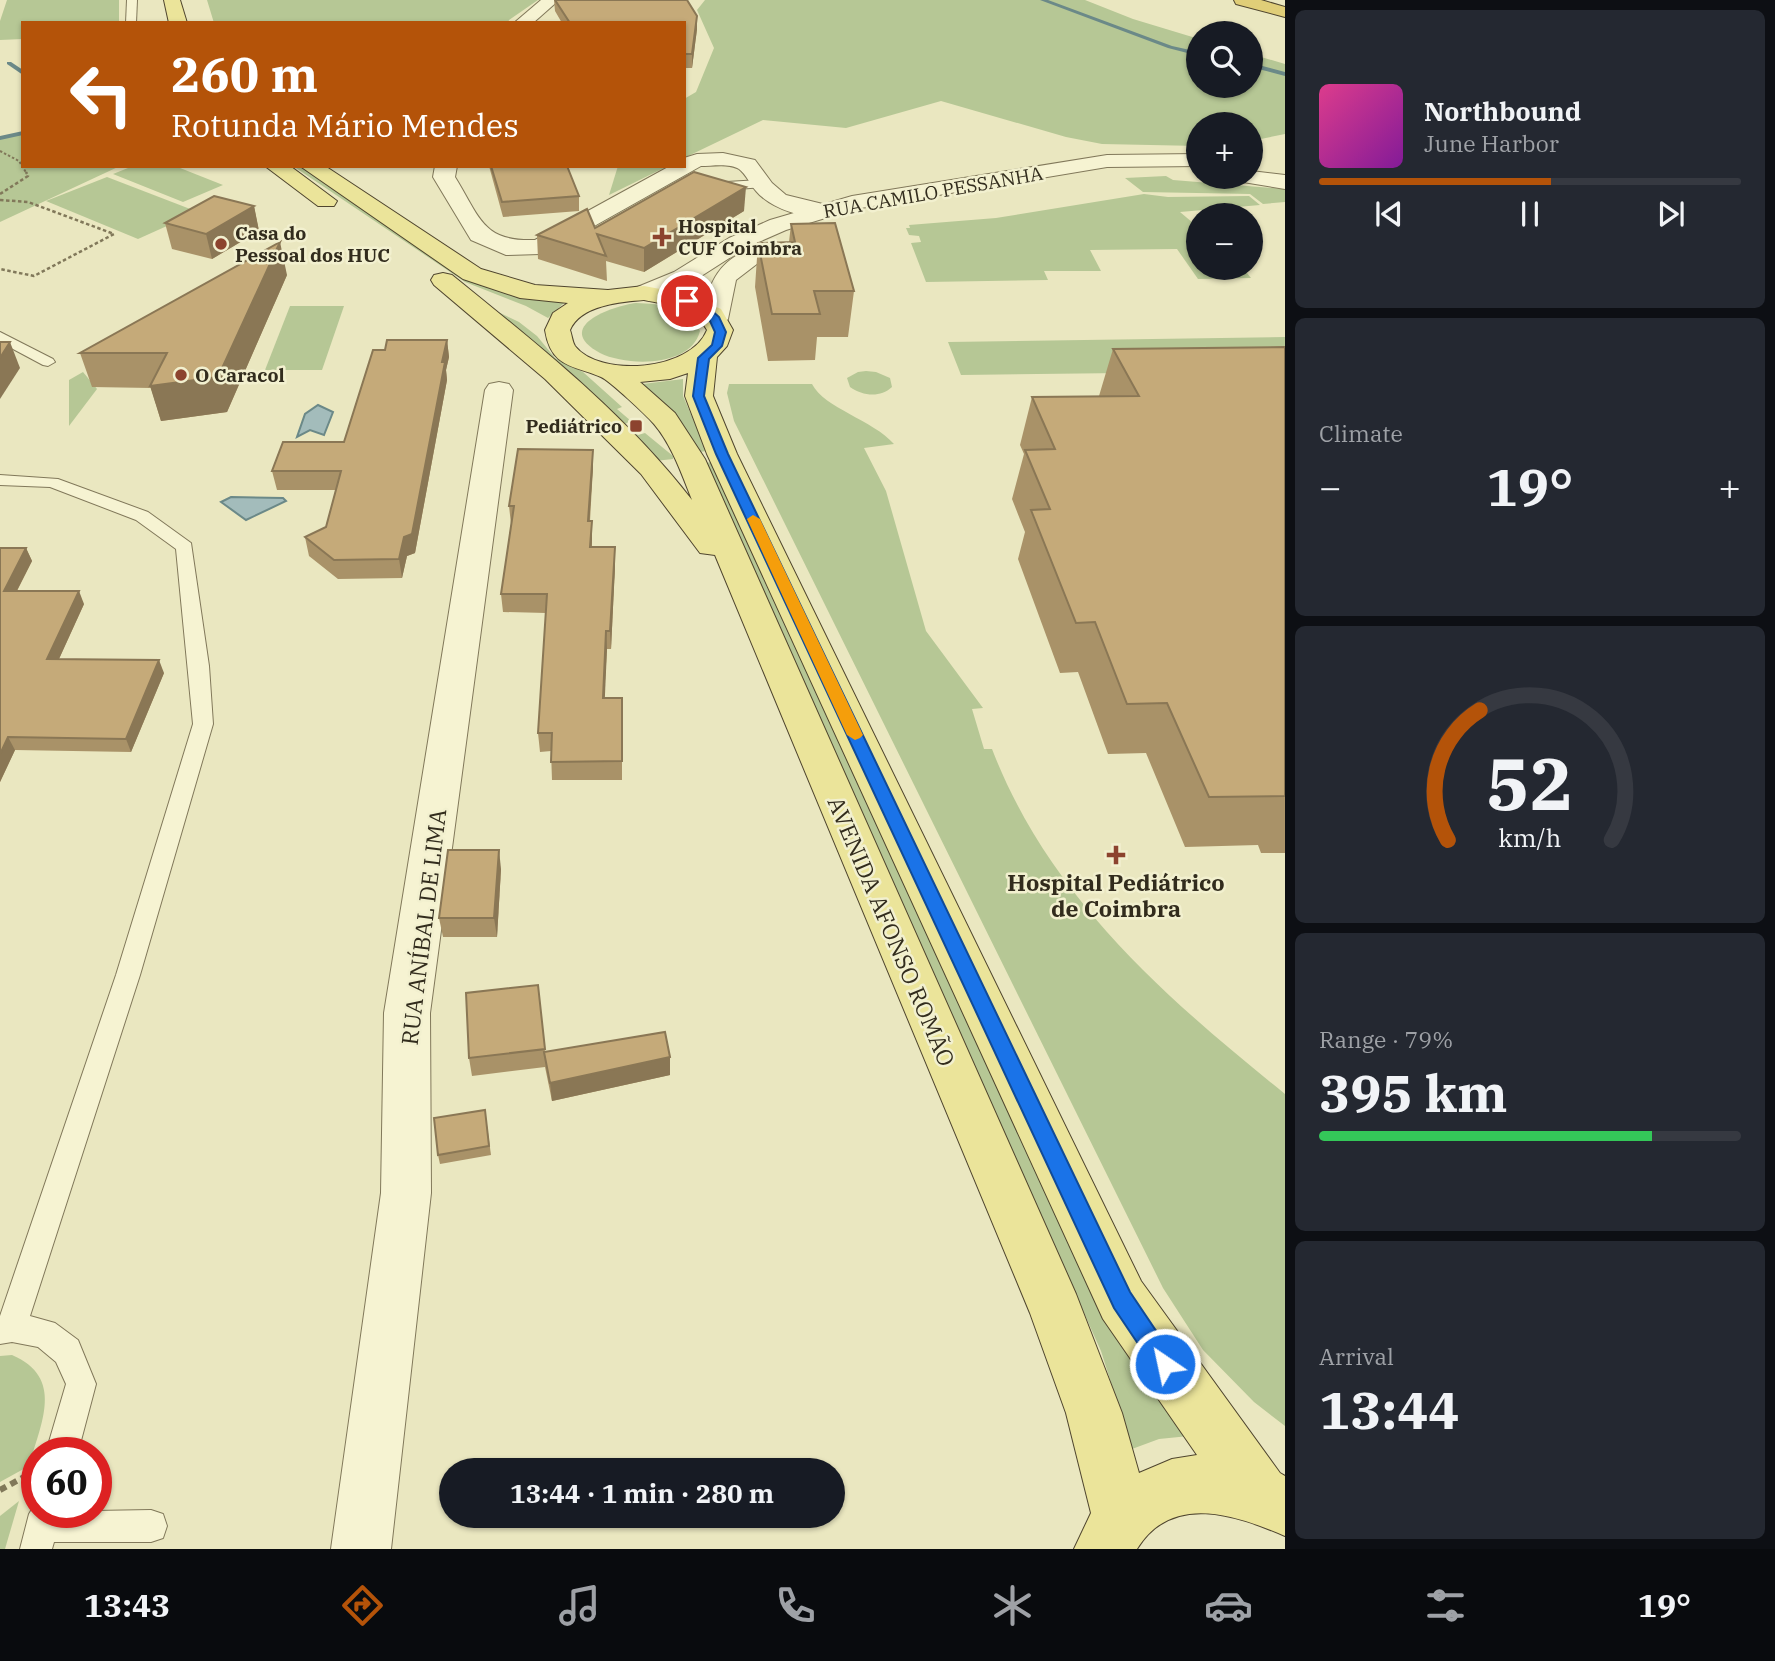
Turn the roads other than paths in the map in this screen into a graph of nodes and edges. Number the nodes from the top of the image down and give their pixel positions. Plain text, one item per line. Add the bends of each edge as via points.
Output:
1 (132, 0) edge
2 (172, 0) edge
3 (551, 0) edge
4 (1242, 0) edge
5 (1285, 12) edge
6 (131, 21) edge
7 (177, 21) edge
8 (525, 21) edge
9 (1186, 160) edge
10 (686, 166) edge
11 (278, 168) edge
12 (313, 168) edge
13 (446, 168) edge
14 (683, 168) edge
15 (1263, 169) edge
16 (1186, 170) edge
17 (1285, 172) edge
18 (1263, 179) edge
19 (1285, 182) edge
20 (760, 184) junction
21 (698, 188) edge
22 (778, 213) junction
23 (443, 280) junction
24 (644, 293) junction
25 (614, 295) junction
26 (0, 336) edge
27 (710, 339) junction
28 (560, 345) junction
29 (48, 362) dead end
30 (612, 372) junction
31 (499, 390) dead end
32 (0, 480) edge
33 (745, 591) junction
34 (6, 1329) edge
35 (66, 1437) edge
36 (1272, 1499) edge
37 (151, 1526) dead end
38 (41, 1529) edge
39 (1113, 1534) edge
40 (361, 1549) edge

1 - 6 lane
2 - 7 main road
3 - 8 street
4 - 5 highway
9 - 22 street, RUA CAMILO PESSANHA via 1107,160 823,211
10 - 20 street via 697,160 723,159 747,165
11 - 23 main road
12 - 25 main road via 485,280 546,296
13 - 14 street via 444,177 479,235 506,248 540,247
15 - 17 street
16 - 27 street, RUA CAMILO PESSANHA via 1118,170 850,217 794,235 731,269 720,286
18 - 19 street
20 - 21 lane
20 - 22 street
22 - 24 street via 683,277
23 - 28 main road via 517,314
23 - 33 main road via 555,373 652,468
24 - 25 main road
24 - 27 main road via 704,309
25 - 28 main road via 574,309 562,320 557,332
26 - 29 lane
27 - 30 main road via 690,365 663,372
27 - 36 main road, AVENIDA AFONSO ROMÃO via 699,396 722,454 1122,1300
28 - 30 main road via 589,366
30 - 33 main road, AVENIDA AFONSO ROMÃO via 665,419 690,459
31 - 40 street, RUA ANÍBAL DE LIMA via 407,1013 405,1193
32 - 34 lane via 52,482 99,499 142,516 185,547 202,724 128,975
33 - 39 main road, AVENIDA AFONSO ROMÃO via 1057,1313 1094,1413
34 - 35 lane via 45,1333 67,1351 81,1384
36 - 39 main road via 1218,1483 1182,1484 1150,1497
37 - 38 lane

